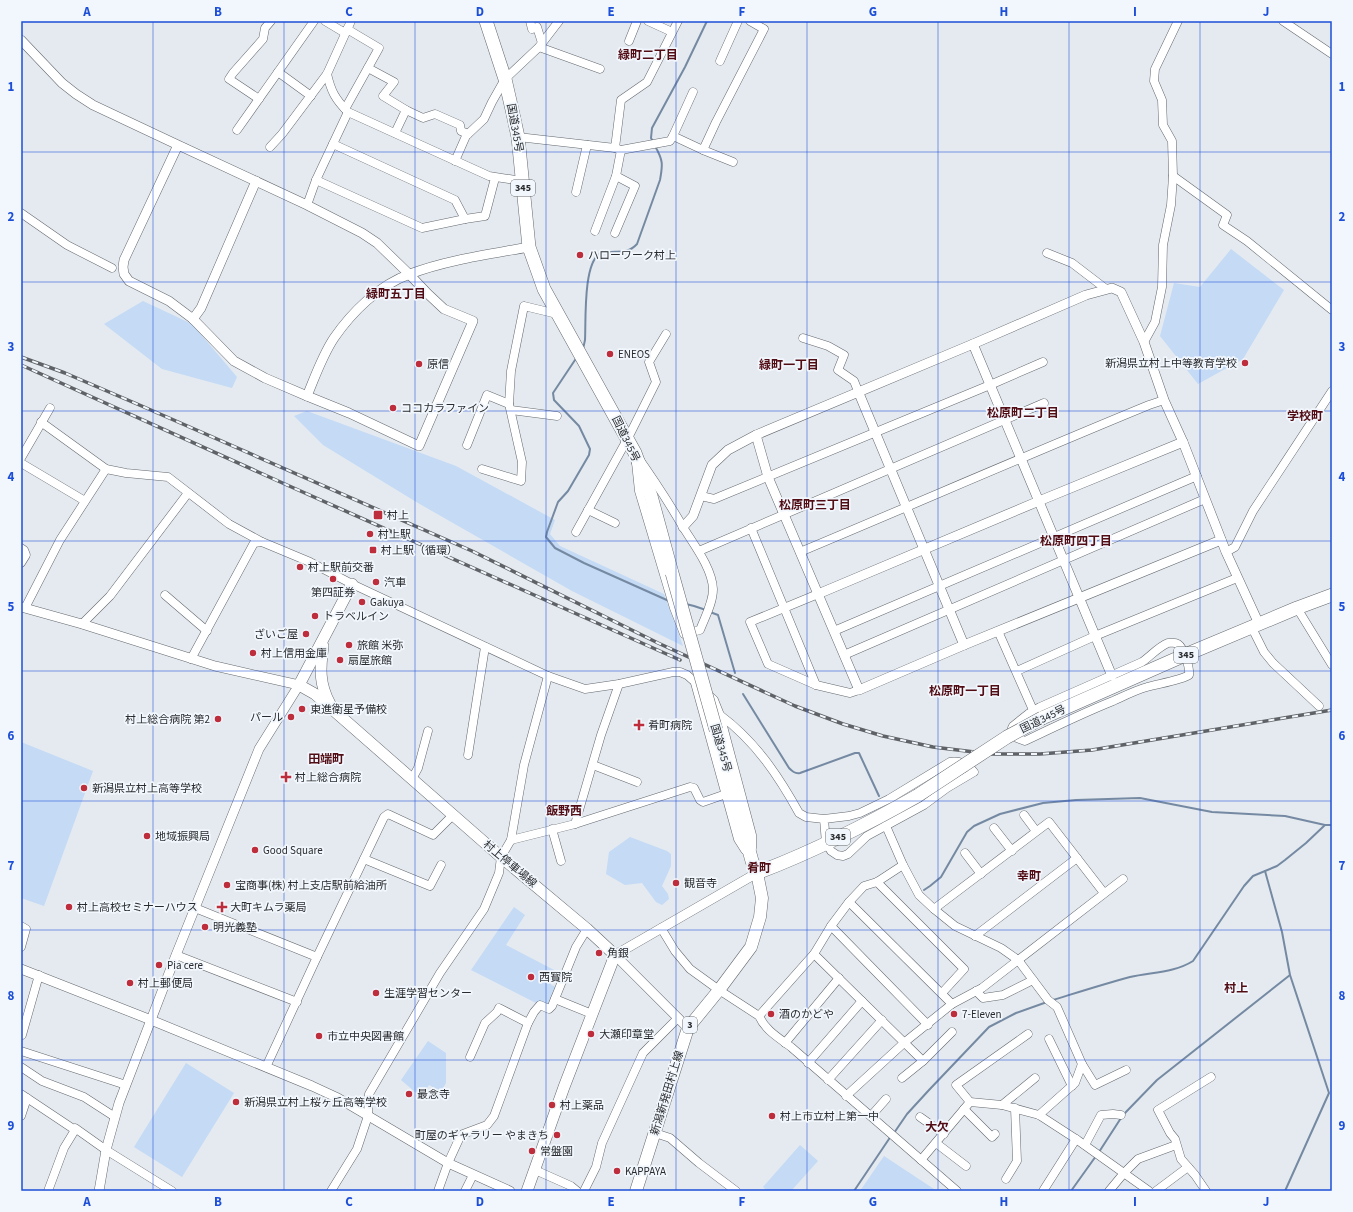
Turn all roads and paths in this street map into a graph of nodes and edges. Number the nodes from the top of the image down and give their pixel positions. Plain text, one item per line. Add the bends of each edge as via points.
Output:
1 (271, 21) edge
2 (314, 21) edge
3 (325, 21) edge
4 (351, 21) edge
5 (487, 21) edge
6 (530, 21) edge
7 (559, 21) edge
8 (637, 21) edge
9 (648, 21) edge
10 (678, 21) edge
11 (738, 21) edge
12 (750, 21) edge
13 (1178, 21) edge
14 (1283, 21) edge
15 (346, 31) junction
16 (672, 32) junction
17 (21, 40) edge
18 (629, 41) dead end
19 (541, 45) junction
20 (1332, 54) edge
21 (720, 61) dead end
22 (368, 68) junction
23 (600, 69) dead end
24 (278, 72) junction
25 (327, 74) junction
26 (505, 80) junction
27 (693, 92) dead end
28 (311, 96) junction
29 (259, 99) junction
30 (347, 110) junction
31 (406, 110) junction
32 (237, 130) dead end
33 (395, 133) junction
34 (468, 134) junction
35 (672, 136) junction
36 (518, 137) junction
37 (332, 144) junction
38 (178, 145) junction
39 (587, 145) junction
40 (270, 147) dead end
41 (618, 149) junction
42 (703, 150) junction
43 (455, 161) junction
44 (733, 162) dead end
45 (616, 176) junction
46 (1173, 176) junction
47 (495, 178) junction
48 (316, 180) junction
49 (256, 181) junction
50 (522, 181) junction
51 (576, 192) dead end
52 (307, 205) junction
53 (21, 213) edge
54 (465, 219) junction
55 (595, 231) dead end
56 (615, 233) dead end
57 (529, 247) junction
58 (1047, 253) dead end
59 (112, 268) dead end
60 (410, 274) junction
61 (1106, 289) junction
62 (1332, 310) edge
63 (558, 314) junction
64 (193, 319) junction
65 (666, 334) dead end
66 (803, 338) dead end
67 (1144, 342) junction
68 (973, 344) junction
69 (1043, 362) dead end
70 (990, 385) junction
71 (1332, 391) edge
72 (858, 392) junction
73 (307, 396) junction
74 (1164, 400) junction
75 (1044, 403) dead end
76 (510, 407) junction
77 (50, 408) dead end
78 (557, 416) dead end
79 (1005, 420) junction
80 (42, 422) junction
81 (875, 432) junction
82 (756, 435) junction
83 (628, 438) junction
84 (1184, 442) junction
85 (467, 445) dead end
86 (635, 452) junction
87 (22, 453) edge
88 (1021, 458) junction
89 (21, 463) edge
90 (106, 469) junction
91 (482, 469) dead end
92 (891, 469) junction
93 (1197, 476) junction
94 (768, 477) junction
95 (188, 493) junction
96 (701, 496) junction
97 (1205, 499) junction
98 (1039, 500) junction
99 (85, 501) junction
100 (907, 507) junction
101 (588, 510) junction
102 (785, 514) junction
103 (616, 523) dead end
104 (683, 527) junction
105 (751, 528) junction
106 (576, 532) dead end
107 (1054, 537) junction
108 (1221, 540) junction
109 (262, 542) junction
110 (21, 548) edge
111 (924, 549) junction
112 (698, 551) junction
113 (800, 552) junction
114 (1226, 552) junction
115 (1063, 560) junction
116 (21, 563) edge
117 (1237, 578) junction
118 (352, 584) junction
119 (940, 586) junction
120 (818, 594) junction
121 (165, 595) dead end
122 (1332, 595) edge
123 (1080, 598) junction
124 (23, 607) edge
125 (784, 608) junction
126 (1297, 608) junction
127 (949, 609) junction
128 (82, 624) junction
129 (1255, 626) junction
130 (207, 631) junction
131 (834, 631) junction
132 (998, 631) junction
133 (1095, 636) junction
134 (323, 639) junction
135 (964, 645) junction
136 (485, 647) junction
137 (844, 655) junction
138 (1185, 656) junction
139 (191, 659) junction
140 (1332, 665) edge
141 (1017, 671) junction
142 (548, 676) junction
143 (1112, 676) junction
144 (695, 682) junction
145 (619, 684) junction
146 (299, 685) junction
147 (816, 685) junction
148 (859, 690) junction
149 (1319, 706) dead end
150 (334, 710) junction
151 (1038, 714) junction
152 (720, 715) junction
153 (428, 731) dead end
154 (468, 756) dead end
155 (593, 765) junction
156 (412, 779) junction
157 (637, 782) dead end
158 (726, 794) junction
159 (453, 815) junction
160 (1024, 815) dead end
161 (824, 818) junction
162 (575, 824) junction
163 (886, 826) junction
164 (994, 828) dead end
165 (552, 829) junction
166 (1036, 831) junction
167 (511, 840) junction
168 (826, 844) junction
169 (1012, 851) junction
170 (965, 853) dead end
171 (501, 857) junction
172 (1077, 858) junction
173 (364, 859) junction
174 (561, 860) dead end
175 (441, 865) dead end
176 (903, 865) junction
177 (755, 867) junction
178 (981, 874) junction
179 (1123, 880) dead end
180 (877, 882) junction
181 (1104, 893) junction
182 (849, 902) junction
183 (195, 908) junction
184 (934, 909) junction
185 (21, 926) edge
186 (831, 926) junction
187 (661, 928) junction
188 (587, 929) junction
189 (975, 936) junction
190 (21, 947) edge
191 (615, 954) junction
192 (814, 954) junction
193 (176, 955) junction
194 (317, 957) junction
195 (1018, 960) junction
196 (21, 969) edge
197 (39, 975) junction
198 (840, 978) junction
199 (1033, 980) junction
200 (719, 990) junction
201 (976, 991) junction
202 (942, 993) junction
203 (555, 999) junction
204 (862, 1001) junction
205 (297, 1002) junction
206 (952, 1004) junction
207 (592, 1014) junction
208 (759, 1016) junction
209 (678, 1018) junction
210 (151, 1020) junction
211 (882, 1020) junction
212 (528, 1023) junction
213 (928, 1025) junction
214 (688, 1028) junction
215 (952, 1032) dead end
216 (22, 1034) dead end
217 (1028, 1034) dead end
218 (1049, 1039) dead end
219 (905, 1042) junction
220 (786, 1043) junction
221 (23, 1052) edge
222 (470, 1057) dead end
223 (923, 1061) junction
224 (808, 1062) junction
225 (1082, 1064) junction
226 (21, 1066) edge
227 (266, 1067) junction
228 (1126, 1070) dead end
229 (1211, 1077) dead end
230 (902, 1078) dead end
231 (1035, 1078) dead end
232 (828, 1080) junction
233 (126, 1085) junction
234 (1072, 1086) junction
235 (24, 1096) edge
236 (846, 1096) junction
237 (886, 1099) dead end
238 (970, 1102) junction
239 (1002, 1104) junction
240 (1015, 1108) junction
241 (964, 1109) junction
242 (1039, 1115) junction
243 (1121, 1115) dead end
244 (21, 1116) edge
245 (368, 1116) junction
246 (871, 1116) junction
247 (115, 1117) junction
248 (920, 1117) dead end
249 (75, 1130) junction
250 (655, 1133) junction
251 (944, 1134) junction
252 (994, 1134) dead end
253 (1076, 1139) junction
254 (936, 1143) junction
255 (1085, 1145) junction
256 (1176, 1145) junction
257 (106, 1150) junction
258 (922, 1160) junction
259 (448, 1163) junction
260 (966, 1166) dead end
261 (1188, 1167) junction
262 (535, 1170) junction
263 (1124, 1173) junction
264 (473, 1175) junction
265 (1006, 1179) dead end
266 (48, 1191) edge
267 (99, 1191) edge
268 (172, 1191) edge
269 (331, 1191) edge
270 (438, 1191) edge
271 (465, 1191) edge
272 (510, 1191) edge
273 (527, 1191) edge
274 (577, 1191) edge
275 (584, 1191) edge
276 (636, 1191) edge
277 (736, 1191) edge
278 (957, 1191) edge
279 (1044, 1191) edge
280 (1109, 1191) edge
281 (1149, 1191) edge
282 (1156, 1191) edge
283 (1206, 1191) edge

1 - 29 street via 265,28 263,39 229,79
2 - 24 street
3 - 15 street
4 - 15 street
5 - 26 highway, 国道345号 / 345
6 - 19 street via 532,29 537,27
7 - 19 street
8 - 18 street
9 - 16 street
10 - 16 street
11 - 21 street
12 - 42 street via 764,28
13 - 46 street via 1155,69 1154,81 1162,100 1163,125 1172,141
14 - 20 street
15 - 22 street via 379,48
15 - 25 street
16 - 41 street via 647,82 621,100
17 - 38 street via 76,94
19 - 23 street
19 - 26 street
22 - 30 street
22 - 31 street via 394,82 383,96
24 - 28 street
24 - 29 street
25 - 28 street
25 - 30 street via 330,88 337,101
26 - 34 street via 484,119
26 - 36 highway, 国道345号 / 345
27 - 35 street
28 - 40 street
29 - 32 street
30 - 33 street
30 - 37 street
31 - 33 street
31 - 34 street via 423,118 434,114 460,125 461,131
33 - 43 street
34 - 43 street
35 - 41 street via 670,141
35 - 42 street
36 - 39 street
36 - 50 highway, 国道345号 / 345
37 - 48 street
37 - 54 street via 455,200
38 - 49 street
38 - 64 street via 123,267 129,282 169,301
39 - 41 street
39 - 51 street
41 - 45 street
42 - 44 street
43 - 47 street
45 - 55 street
45 - 56 street via 635,186
46 - 62 street via 1227,215 1223,225 1248,241
46 - 67 street via 1171,205 1163,245 1162,287 1155,322
47 - 50 street
47 - 54 street via 485,216
48 - 52 street
48 - 54 street via 422,228
49 - 52 street
49 - 64 street via 201,308
50 - 57 highway, 国道345号 / 345
52 - 60 street via 377,243
53 - 59 street via 67,245
57 - 60 street via 467,259
57 - 63 highway, 国道345号 / 345 via 544,289
58 - 61 street via 1072,263
60 - 73 street via 369,299 344,325 324,356
60 - 73 street via 444,309 473,321 419,446
61 - 67 street via 1112,288 1121,292
61 - 68 street via 1086,294
63 - 76 street via 524,306 511,371
63 - 83 highway, 国道345号 / 345
64 - 73 street via 234,361
65 - 83 street via 648,362 656,382
66 - 72 street via 828,346 844,355 838,370 854,381
67 - 74 street
68 - 70 street
68 - 72 street
69 - 70 street
70 - 79 street
70 - 81 street
71 - 114 street via 1253,511 1235,547
72 - 81 street
72 - 82 street
74 - 84 street
74 - 88 street
75 - 79 street
76 - 78 street
76 - 85 street via 487,395
76 - 91 street via 522,462 521,481
77 - 80 street
79 - 88 street
79 - 92 street
80 - 87 street
80 - 90 street
81 - 92 street
81 - 94 street
82 - 94 street
82 - 96 street via 728,450 712,465
83 - 86 highway, 国道345号 / 345
83 - 101 street
84 - 93 street
84 - 98 street
86 - 104 street
86 - 112 street via 639,491 684,634 700,630 710,606 713,590 711,578
86 - 177 highway, 国道345号 / 345, bridge via 651,496
88 - 98 street
88 - 100 street
89 - 99 street
90 - 95 street via 126,474 168,478
90 - 99 street
92 - 100 street
92 - 102 street
93 - 97 street
93 - 107 street
94 - 96 street via 714,499
94 - 102 street
95 - 109 street via 229,524
95 - 128 street via 110,596
96 - 104 street via 693,516
97 - 108 street
97 - 115 street
98 - 107 street
98 - 111 street
99 - 124 street
100 - 111 street
100 - 113 street
101 - 103 street
101 - 106 street
102 - 105 street
102 - 113 street
104 - 112 street
105 - 112 street
105 - 125 street
107 - 115 street
107 - 119 street
108 - 114 street
108 - 123 street
109 - 118 street via 310,562
109 - 130 street via 254,543
110 - 116 street via 26,555
111 - 119 street
111 - 120 street
113 - 120 street
114 - 117 street
115 - 123 street
115 - 127 street
117 - 129 street
117 - 133 street
118 - 134 main road
118 - 136 street
119 - 127 street
119 - 131 street
120 - 125 street
120 - 131 street
121 - 130 street
122 - 126 highway, 国道345号 / 345
123 - 132 street
123 - 133 street
124 - 128 street
125 - 147 street
125 - 147 street via 750,622 768,664
126 - 129 highway, 国道345号 / 345
126 - 140 street
127 - 135 street
127 - 137 street
128 - 139 street
129 - 138 highway, 国道345号 / 345
129 - 149 street via 1264,652
130 - 139 street
131 - 137 street
132 - 135 street
132 - 141 street
133 - 141 street
133 - 143 street
134 - 146 main road
134 - 150 main road via 320,668 323,690
135 - 148 street
136 - 142 street
136 - 154 street
137 - 148 street
138 - 143 street via 1178,644 1168,643 1142,662
138 - 151 highway, 国道345号 / 345
138 - 151 street via 1189,672 1184,679 1146,687 1025,740 1017,738 1013,726
139 - 146 street
141 - 151 street
142 - 145 street via 584,689
142 - 167 street via 524,765
143 - 151 street
144 - 145 street via 687,675 673,672
144 - 152 street via 714,700
144 - 158 street
145 - 155 street
146 - 150 main road, 村上停車場線
146 - 183 street via 259,749
147 - 148 street via 850,693
150 - 156 main road, 村上停車場線
151 - 168 highway, 国道345号 / 345, bridge via 917,796
152 - 161 street via 742,733 773,769 801,815
152 - 177 street via 752,835
153 - 156 street via 418,768
155 - 157 street
155 - 162 street
156 - 159 main road, 村上停車場線
158 - 162 street via 703,802 694,788 690,787
158 - 177 street via 738,839
159 - 171 main road, 村上停車場線
159 - 173 street via 433,835 388,814 384,817
160 - 166 street
161 - 163 street via 860,813 950,762 958,762 974,772
161 - 168 street
162 - 165 street
163 - 168 street via 867,836 843,856 831,851
163 - 176 street
164 - 169 street
165 - 167 street
165 - 174 street
166 - 169 street
166 - 172 street via 1049,822
167 - 171 street
168 - 177 highway, 国道345号 / 345
169 - 178 street
170 - 178 street
171 - 188 main road, 村上停車場線
171 - 245 street via 499,873 484,909 440,973 369,1094
172 - 181 street
172 - 189 street
173 - 175 street via 430,886
173 - 194 street
176 - 180 street
176 - 184 street via 919,895
177 - 187 street
177 - 200 main road, 新潟新発田村上線 / 3 via 762,898 760,917 750,947
178 - 184 street
179 - 181 street
180 - 182 street via 864,886
180 - 202 street via 964,969
181 - 195 street
182 - 186 street
182 - 202 street
183 - 193 street
183 - 194 street
184 - 189 street via 955,926
185 - 190 street via 26,929
186 - 192 street
186 - 213 street
187 - 191 street
187 - 200 street via 682,961
188 - 191 main road, 村上停車場線
188 - 203 street via 576,947
189 - 195 street via 1001,948
191 - 207 main road
191 - 209 street
192 - 198 street
192 - 208 street
193 - 205 street
193 - 210 street
194 - 205 street
195 - 199 street
195 - 201 street
196 - 197 street
197 - 210 street
197 - 216 street
198 - 204 street
198 - 220 street
199 - 201 street via 1003,994 983,998
199 - 225 street via 1048,1000 1057,1007
200 - 208 street
200 - 214 main road, 新潟新発田村上線 / 3
201 - 206 street
202 - 206 street
203 - 207 street
203 - 212 street via 549,1009 540,1005
204 - 211 street
204 - 224 street
205 - 227 street
206 - 213 street
207 - 262 main road
208 - 220 street via 766,1028
209 - 214 street
209 - 275 street via 643,1053 602,1143 596,1167
210 - 227 street
210 - 233 street
211 - 219 street
211 - 232 street
212 - 222 street via 499,1008 485,1023
212 - 259 street via 494,1116 487,1125 463,1134
213 - 219 street
214 - 250 main road, 新潟新発田村上線 / 3
215 - 223 street
217 - 238 street via 956,1085
218 - 234 street
219 - 223 street
219 - 236 street
220 - 224 street
221 - 226 street
221 - 233 street
223 - 230 street
224 - 232 street
225 - 228 street via 1095,1085
225 - 234 street
226 - 247 street via 42,1081 84,1097
227 - 245 street via 338,1098
229 - 256 street via 1158,1110
231 - 239 street
232 - 236 street
233 - 247 street
234 - 242 street
235 - 244 street
235 - 249 street
236 - 246 street
237 - 246 street
238 - 239 street
238 - 241 street
239 - 240 street
240 - 242 street
240 - 265 street via 1017,1162
241 - 251 street
241 - 252 street via 992,1137
242 - 253 street
243 - 255 street via 1101,1115
245 - 259 street
245 - 269 street via 357,1149
246 - 258 street
247 - 257 street
248 - 251 street
249 - 257 street
249 - 266 street via 64,1148
250 - 276 main road, 新潟新発田村上線 / 3
250 - 277 street via 670,1138
251 - 254 street
253 - 255 street
253 - 279 street
254 - 258 street
254 - 260 street
255 - 263 street
256 - 261 street via 1181,1159
256 - 263 street via 1138,1159
257 - 267 street
257 - 268 street
258 - 278 street
259 - 264 street
259 - 270 street
261 - 282 street
261 - 283 street
262 - 273 main road
262 - 274 street
263 - 280 street
263 - 281 street
264 - 271 street
264 - 272 street

